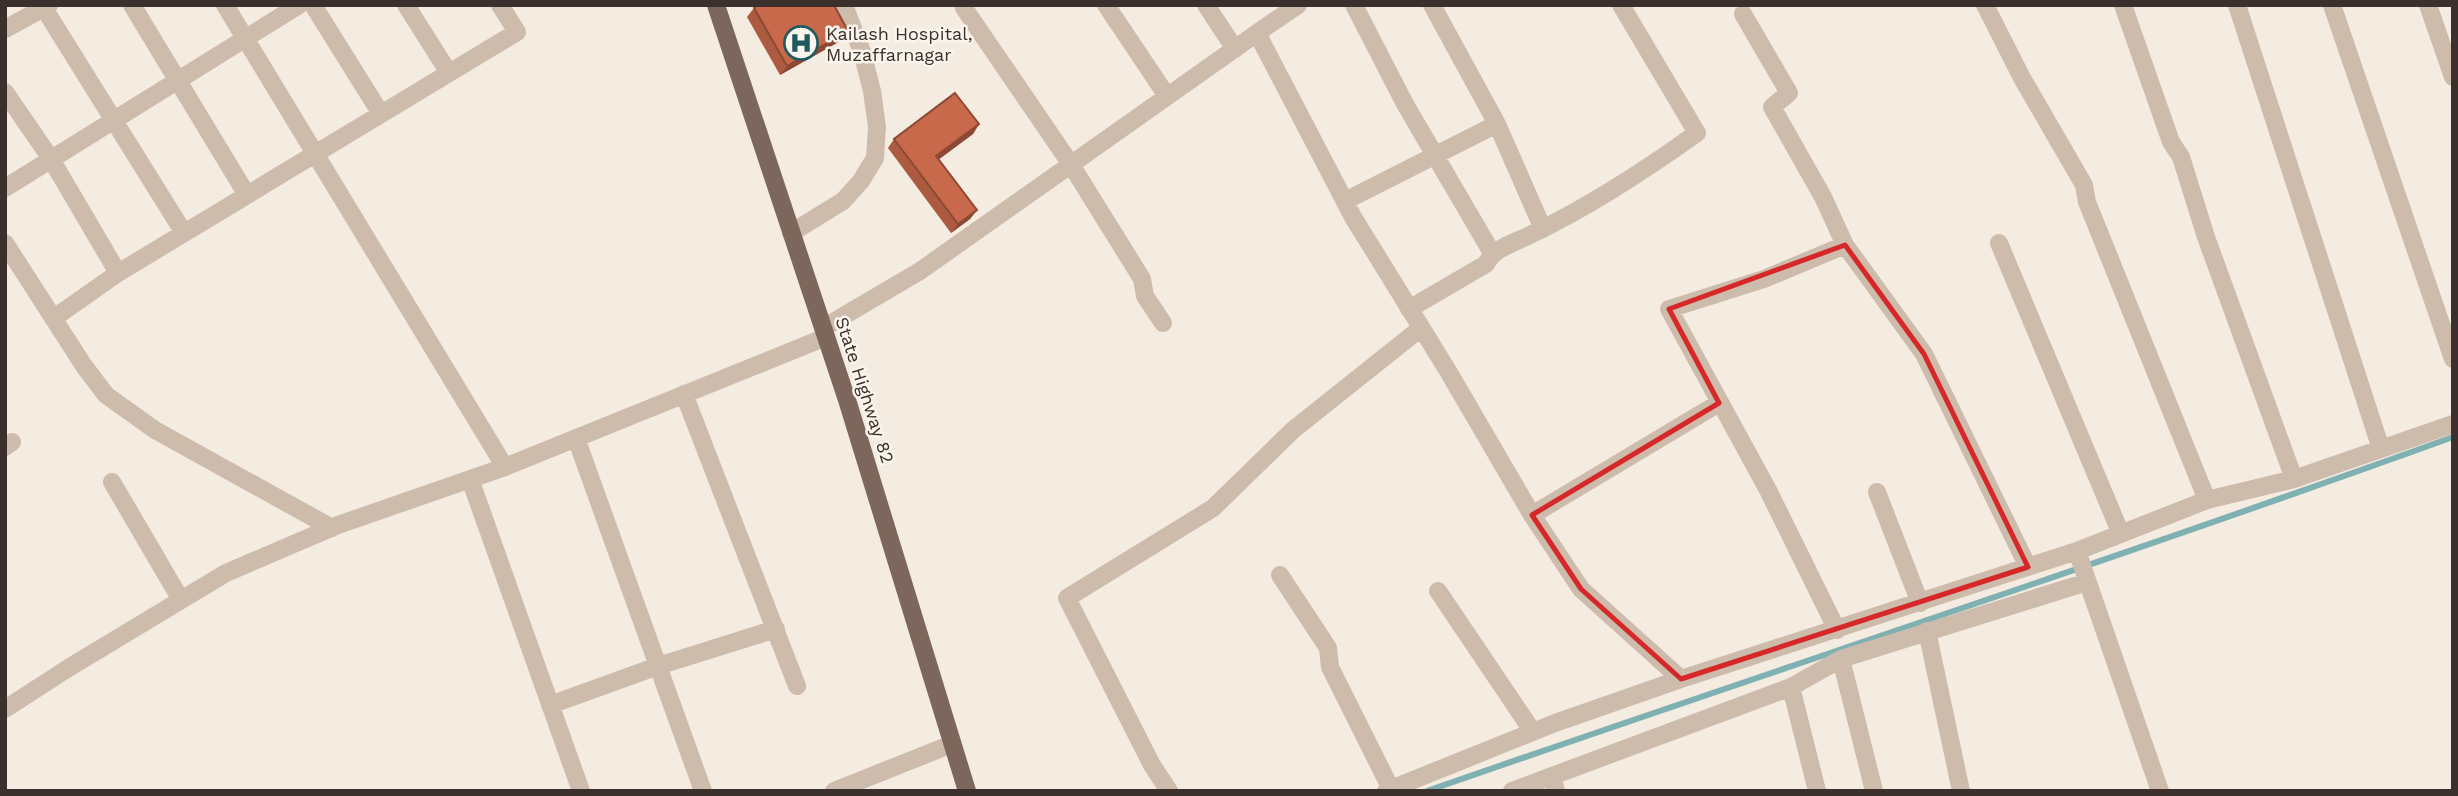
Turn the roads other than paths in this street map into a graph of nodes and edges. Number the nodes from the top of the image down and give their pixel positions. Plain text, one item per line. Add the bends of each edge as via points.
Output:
1 (132, 5) edge
2 (225, 5) edge
3 (299, 5) edge
4 (313, 5) edge
5 (406, 5) edge
6 (500, 5) edge
7 (716, 5) edge
8 (844, 5) edge
9 (1105, 5) edge
10 (1206, 5) edge
11 (1298, 5) edge
12 (1354, 5) edge
13 (1432, 5) edge
14 (1622, 5) edge
15 (1985, 5) edge
16 (2123, 5) edge
17 (2237, 5) edge
18 (2332, 5) edge
19 (2428, 5) edge
20 (45, 6) edge
21 (964, 8) dead end
22 (1743, 14) dead end
23 (5, 29) edge
24 (1257, 33) junction
25 (245, 37) junction
26 (1235, 49) junction
27 (449, 73) junction
28 (2453, 77) edge
29 (177, 81) junction
30 (5, 92) edge
31 (1167, 96) junction
32 (381, 114) junction
33 (112, 121) junction
34 (1497, 124) junction
35 (315, 153) junction
36 (1435, 155) junction
37 (51, 159) junction
38 (1070, 163) junction
39 (5, 188) edge
40 (247, 195) junction
41 (1345, 201) junction
42 (1543, 229) junction
43 (184, 233) junction
44 (791, 233) junction
45 (5, 243) edge
46 (1999, 243) dead end
47 (1845, 245) junction
48 (1492, 253) junction
49 (118, 273) junction
50 (1409, 309) junction
51 (54, 318) junction
52 (1163, 323) dead end
53 (1421, 328) junction
54 (825, 332) junction
55 (2453, 359) edge
56 (684, 394) junction
57 (1719, 403) junction
58 (2453, 424) edge
59 (576, 438) junction
60 (2381, 449) junction
61 (505, 467) junction
62 (2294, 479) junction
63 (470, 480) junction
64 (112, 482) dead end
65 (1877, 492) dead end
66 (2207, 500) junction
67 (1532, 515) junction
68 (332, 528) junction
69 (2121, 534) junction
70 (2078, 555) junction
71 (2028, 567) junction
72 (1280, 575) dead end
73 (2086, 579) junction
74 (1438, 591) dead end
75 (181, 600) junction
76 (1920, 603) junction
77 (776, 629) junction
78 (1836, 630) junction
79 (1927, 631) junction
80 (1841, 659) junction
81 (658, 666) junction
82 (1681, 679) junction
83 (797, 685) dead end
84 (1791, 687) junction
85 (551, 705) junction
86 (5, 709) edge
87 (1533, 732) junction
88 (952, 744) junction
89 (1554, 783) edge
90 (1388, 790) edge
91 (581, 791) edge
92 (703, 791) edge
93 (834, 791) edge
94 (967, 791) edge
95 (1169, 791) edge
96 (1512, 791) edge
97 (1817, 791) edge
98 (1874, 791) edge
99 (1961, 791) edge
100 (2160, 791) edge

1 - 29 street
2 - 25 street
3 - 25 street
4 - 32 street
5 - 27 street
6 - 27 street via 517,32
7 - 44 main road, State Highway 82
8 - 44 street via 872,91 875,158 844,201
9 - 31 street
10 - 26 street
11 - 24 street
12 - 36 street
13 - 34 street
14 - 42 street via 1697,132 1646,170
15 - 66 street via 2084,185
16 - 62 street
17 - 60 street
18 - 55 street
19 - 28 street
20 - 23 street
20 - 33 street
21 - 38 street
22 - 47 street via 1789,93 1772,107
24 - 26 street
24 - 41 street
25 - 29 street
25 - 35 street
26 - 31 street
27 - 32 street
29 - 33 street
29 - 40 street
30 - 37 street
31 - 38 street
32 - 35 street
33 - 37 street
33 - 43 street
34 - 36 street
34 - 42 street
35 - 40 street
35 - 61 street
36 - 41 street
36 - 48 street
37 - 39 street
37 - 49 street
38 - 52 street via 1142,279 1145,296
38 - 54 street via 920,271
40 - 43 street
41 - 50 street
42 - 48 street
43 - 49 street
44 - 54 main road, State Highway 82
45 - 51 street
46 - 69 street
47 - 57 street via 1764,279 1670,309
47 - 71 street via 1924,354
48 - 50 street via 1486,264
49 - 51 street
50 - 53 street
51 - 68 street via 106,395 155,430
53 - 67 street
53 - 95 street via 1293,430 1213,509 1068,598
54 - 56 street
54 - 88 main road, State Highway 82
56 - 59 street
56 - 77 street
57 - 67 street
57 - 78 street via 1768,490
58 - 60 street
59 - 61 street
59 - 81 street
60 - 62 street
61 - 63 street
62 - 66 street
63 - 68 street
63 - 85 street
64 - 75 street
65 - 76 street
66 - 69 street
67 - 82 street via 1581,589
68 - 75 street via 226,573
69 - 70 street
70 - 71 street
70 - 73 street
71 - 76 street
72 - 90 street via 1328,648 1330,667
73 - 79 street
73 - 100 street
74 - 87 street
75 - 86 street
76 - 78 street
77 - 81 street
77 - 83 street
78 - 82 street
79 - 80 street
79 - 99 street
80 - 84 street
80 - 98 street
81 - 85 street
81 - 92 street
82 - 87 street
84 - 89 street
84 - 97 street
85 - 91 street
87 - 90 street
88 - 93 street
88 - 94 main road, State Highway 82
89 - 96 street

